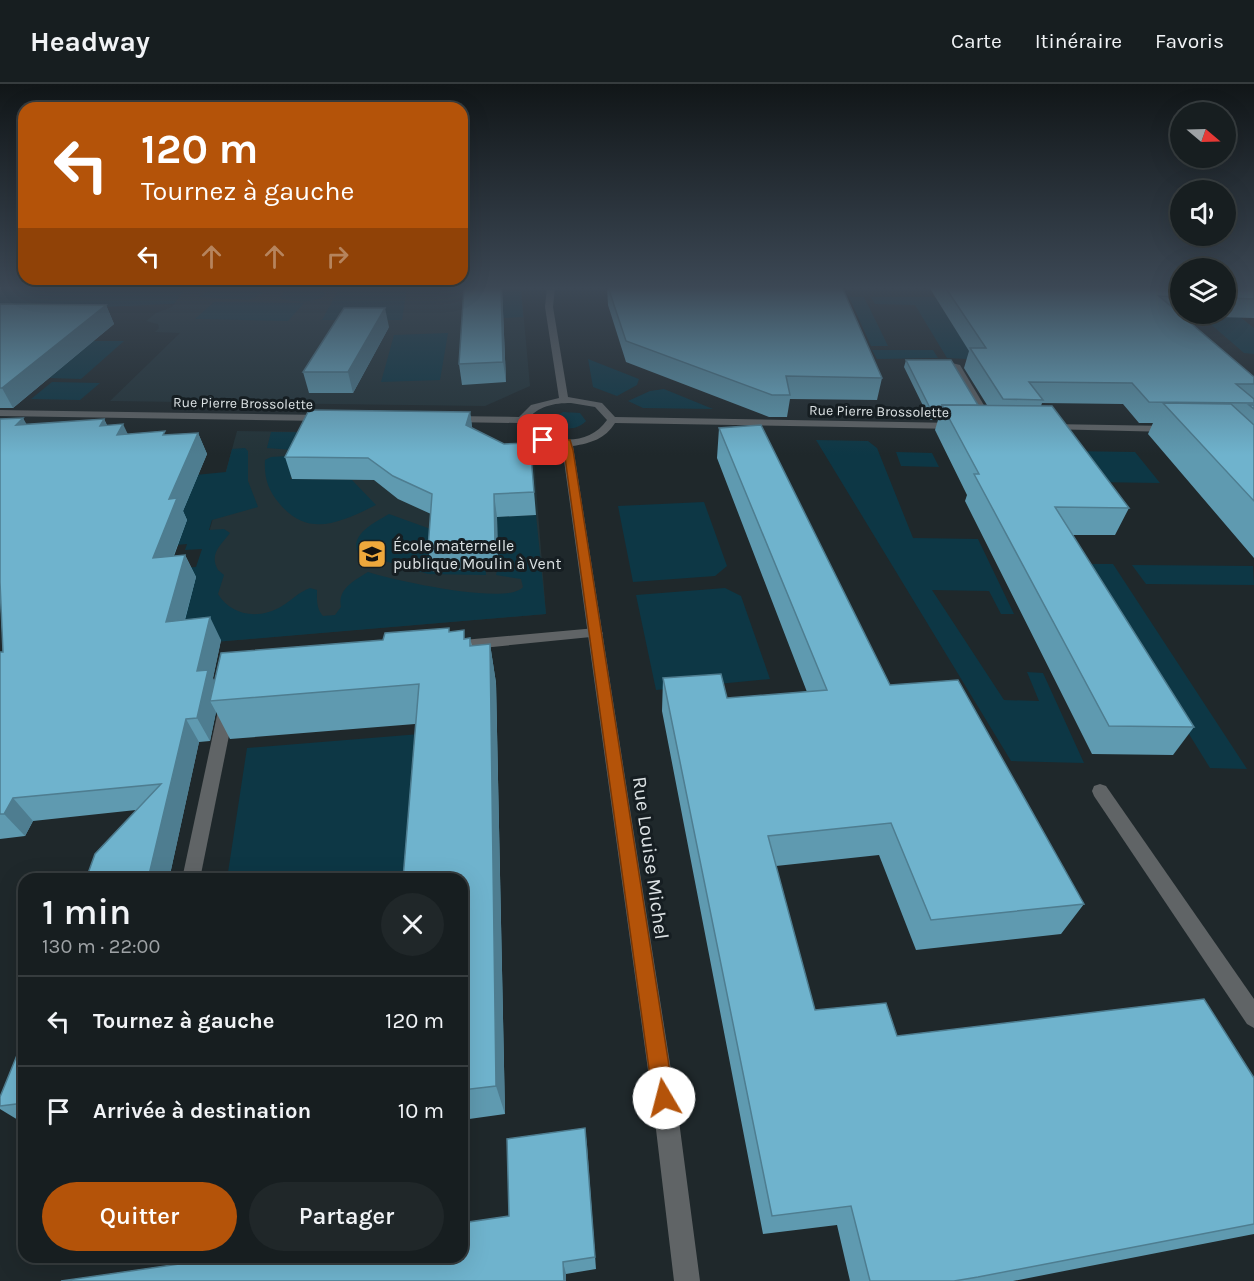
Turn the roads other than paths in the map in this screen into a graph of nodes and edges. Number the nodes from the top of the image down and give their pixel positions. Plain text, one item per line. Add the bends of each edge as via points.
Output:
1 (555, 343) edge
2 (955, 365) edge
3 (564, 400) junction
4 (0, 413) edge
5 (332, 418) edge
6 (439, 419) edge
7 (522, 420) junction
8 (612, 420) junction
9 (968, 426) edge
10 (980, 426) edge
11 (992, 426) junction
12 (1004, 427) edge
13 (1039, 427) edge
14 (1179, 429) edge
15 (567, 442) junction
16 (596, 633) junction
17 (436, 647) edge
18 (229, 693) edge
19 (1100, 791) dead end
20 (192, 873) edge
21 (1254, 1017) edge
22 (687, 1281) edge

1 - 3 street
2 - 11 street
3 - 7 street via 536,406
3 - 8 street via 592,402 603,407
4 - 5 street, Rue Pierre Brossolette
6 - 7 street
7 - 15 street via 533,436
8 - 9 street, Rue Pierre Brossolette
8 - 15 street via 598,436
10 - 11 street
11 - 12 street
13 - 14 street
15 - 16 street, Rue Louise Michel
16 - 17 street
16 - 22 street, Rue Louise Michel
18 - 20 street
19 - 21 street

